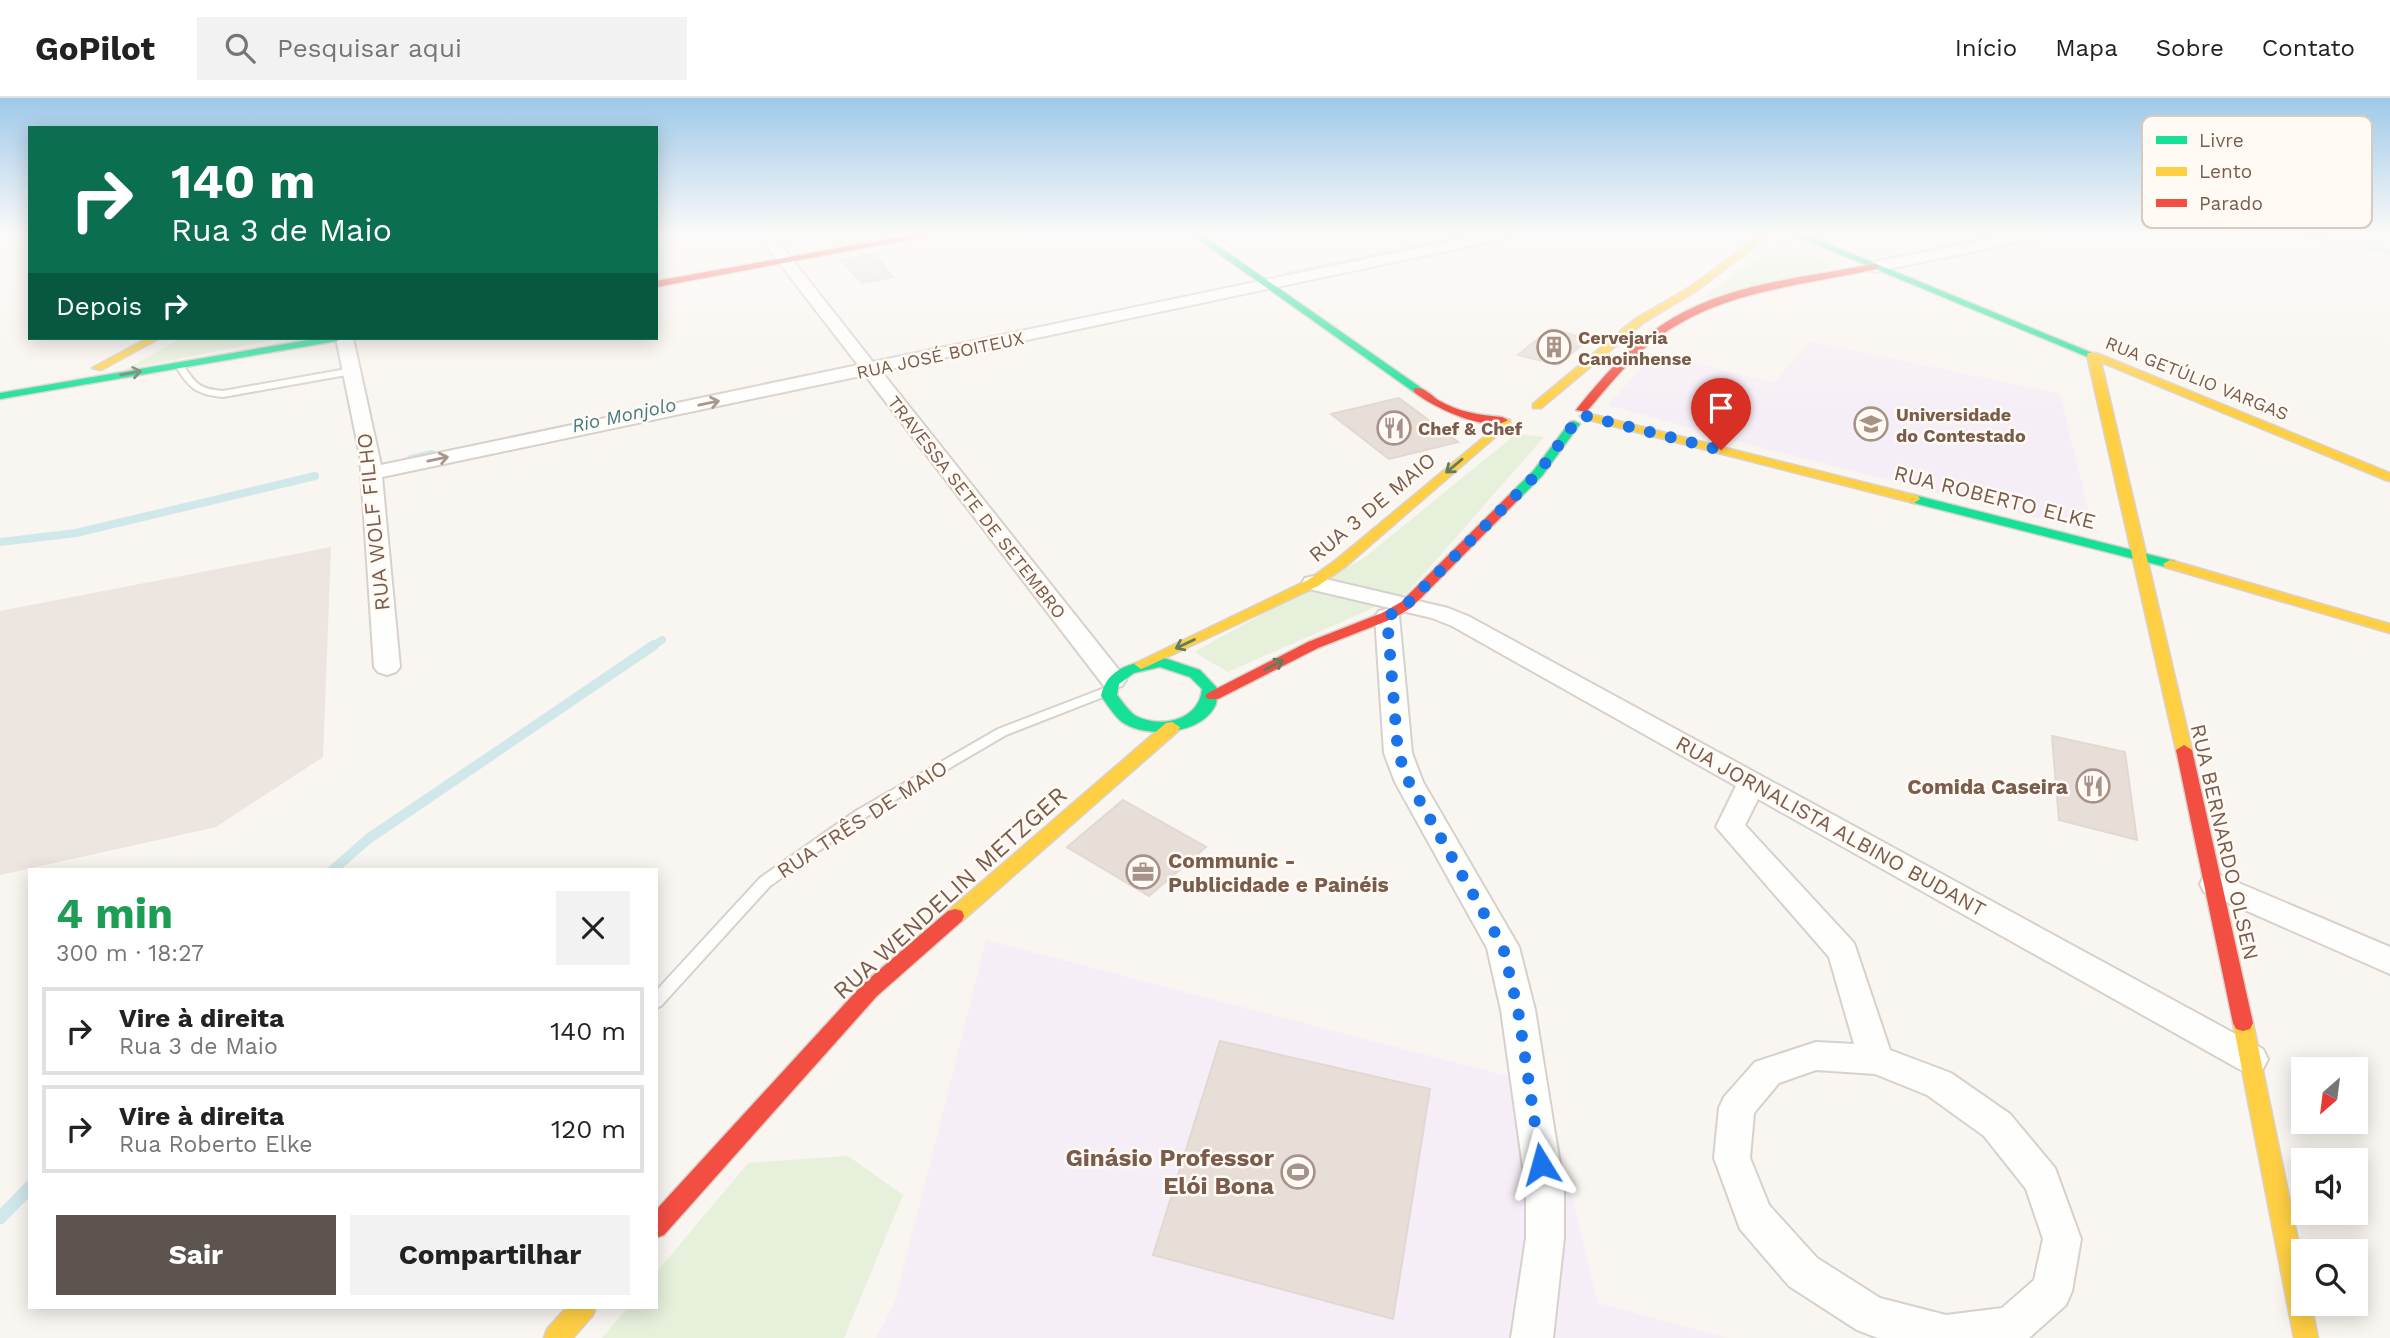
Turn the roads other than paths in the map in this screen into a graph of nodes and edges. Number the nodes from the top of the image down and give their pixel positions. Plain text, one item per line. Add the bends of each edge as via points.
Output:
1 (809, 292) edge
2 (1211, 292) edge
3 (1278, 292) edge
4 (1687, 292) edge
5 (1763, 292) edge
6 (1935, 292) edge
7 (1684, 294) junction
8 (1709, 304) junction
9 (151, 340) edge
10 (325, 340) edge
11 (344, 340) edge
12 (2094, 357) junction
13 (864, 364) junction
14 (179, 365) junction
15 (1582, 367) junction
16 (352, 371) junction
17 (1615, 375) junction
18 (63, 385) junction
19 (0, 396) edge
20 (1537, 406) junction
21 (1511, 416) junction
22 (1581, 417) junction
23 (1548, 424) dead end
24 (371, 464) junction
25 (2390, 477) edge
26 (2138, 555) junction
27 (1312, 583) junction
28 (1396, 611) junction
29 (2390, 629) edge
30 (1141, 664) junction
31 (387, 667) dead end
32 (1110, 686) junction
33 (1213, 696) junction
34 (1172, 727) junction
35 (1752, 783) junction
36 (2215, 884) junction
37 (2390, 961) edge
38 (658, 1000) edge
39 (2251, 1059) junction
40 (1876, 1060) junction
41 (658, 1225) edge
42 (582, 1309) edge
43 (556, 1338) edge
44 (1532, 1338) edge
45 (2306, 1338) edge

1 - 13 street, TRAVESSA SETE DE SETEMBRO
2 - 13 street, RUA JOSÉ BOITEUX
3 - 21 street via 1415,388
4 - 7 street
5 - 8 street
6 - 12 street, RUA GETÚLIO VARGAS
7 - 8 street
7 - 15 street via 1639,321
8 - 17 street via 1662,328
9 - 18 street
10 - 14 street
11 - 16 street, RUA WOLF FILHO
12 - 25 street, RUA GETÚLIO VARGAS
12 - 26 street, RUA BERNARDO OLSEN
13 - 24 street, RUA JOSÉ BOITEUX
13 - 32 street, TRAVESSA SETE DE SETEMBRO
14 - 16 lane via 193,388 223,394
18 -> 14 street
15 - 17 street
15 - 20 street
16 - 24 street, RUA WOLF FILHO
17 - 22 street
18 - 19 street
20 - 21 street
20 - 22 street via 1565,405
21 -> 27 street, RUA 3 DE MAIO
22 - 23 street
22 - 26 street, RUA ROBERTO ELKE
22 - 28 street via 1538,473
24 - 31 street, RUA WOLF FILHO
26 - 29 street, RUA ROBERTO ELKE
26 - 36 street, RUA BERNARDO OLSEN
27 - 28 street, RUA JORNALISTA ALBINO BUDANT
27 -> 30 street, RUA 3 DE MAIO
33 -> 28 street via 1313,645
28 - 35 street, RUA JORNALISTA ALBINO BUDANT via 1460,621
28 - 44 street via 1398,753 1409,782 1503,947 1518,1010 1545,1189 1545,1238
30 - 32 street via 1124,671
30 - 33 street via 1161,662 1190,668 1210,683
32 - 34 street via 1109,704 1118,715 1132,723
32 - 38 lane, RUA TRÊS DE MAIO via 1002,732 861,814 765,882
33 - 34 street via 1207,710
34 - 41 street, RUA WENDELIN METZGER via 870,990
35 - 39 street, RUA JORNALISTA ALBINO BUDANT
35 - 40 street via 1730,827 1843,952
36 - 37 street
36 - 39 street, RUA BERNARDO OLSEN
39 - 45 street, RUA BERNARDO OLSEN
40 - 40 street via 1816,1056 1767,1072 1737,1108 1732,1158 1754,1216 1803,1272 1871,1316 1946,1336 2011,1327 2052,1291 2062,1239 2042,1180 1997,1125 1939,1084
42 - 43 street

